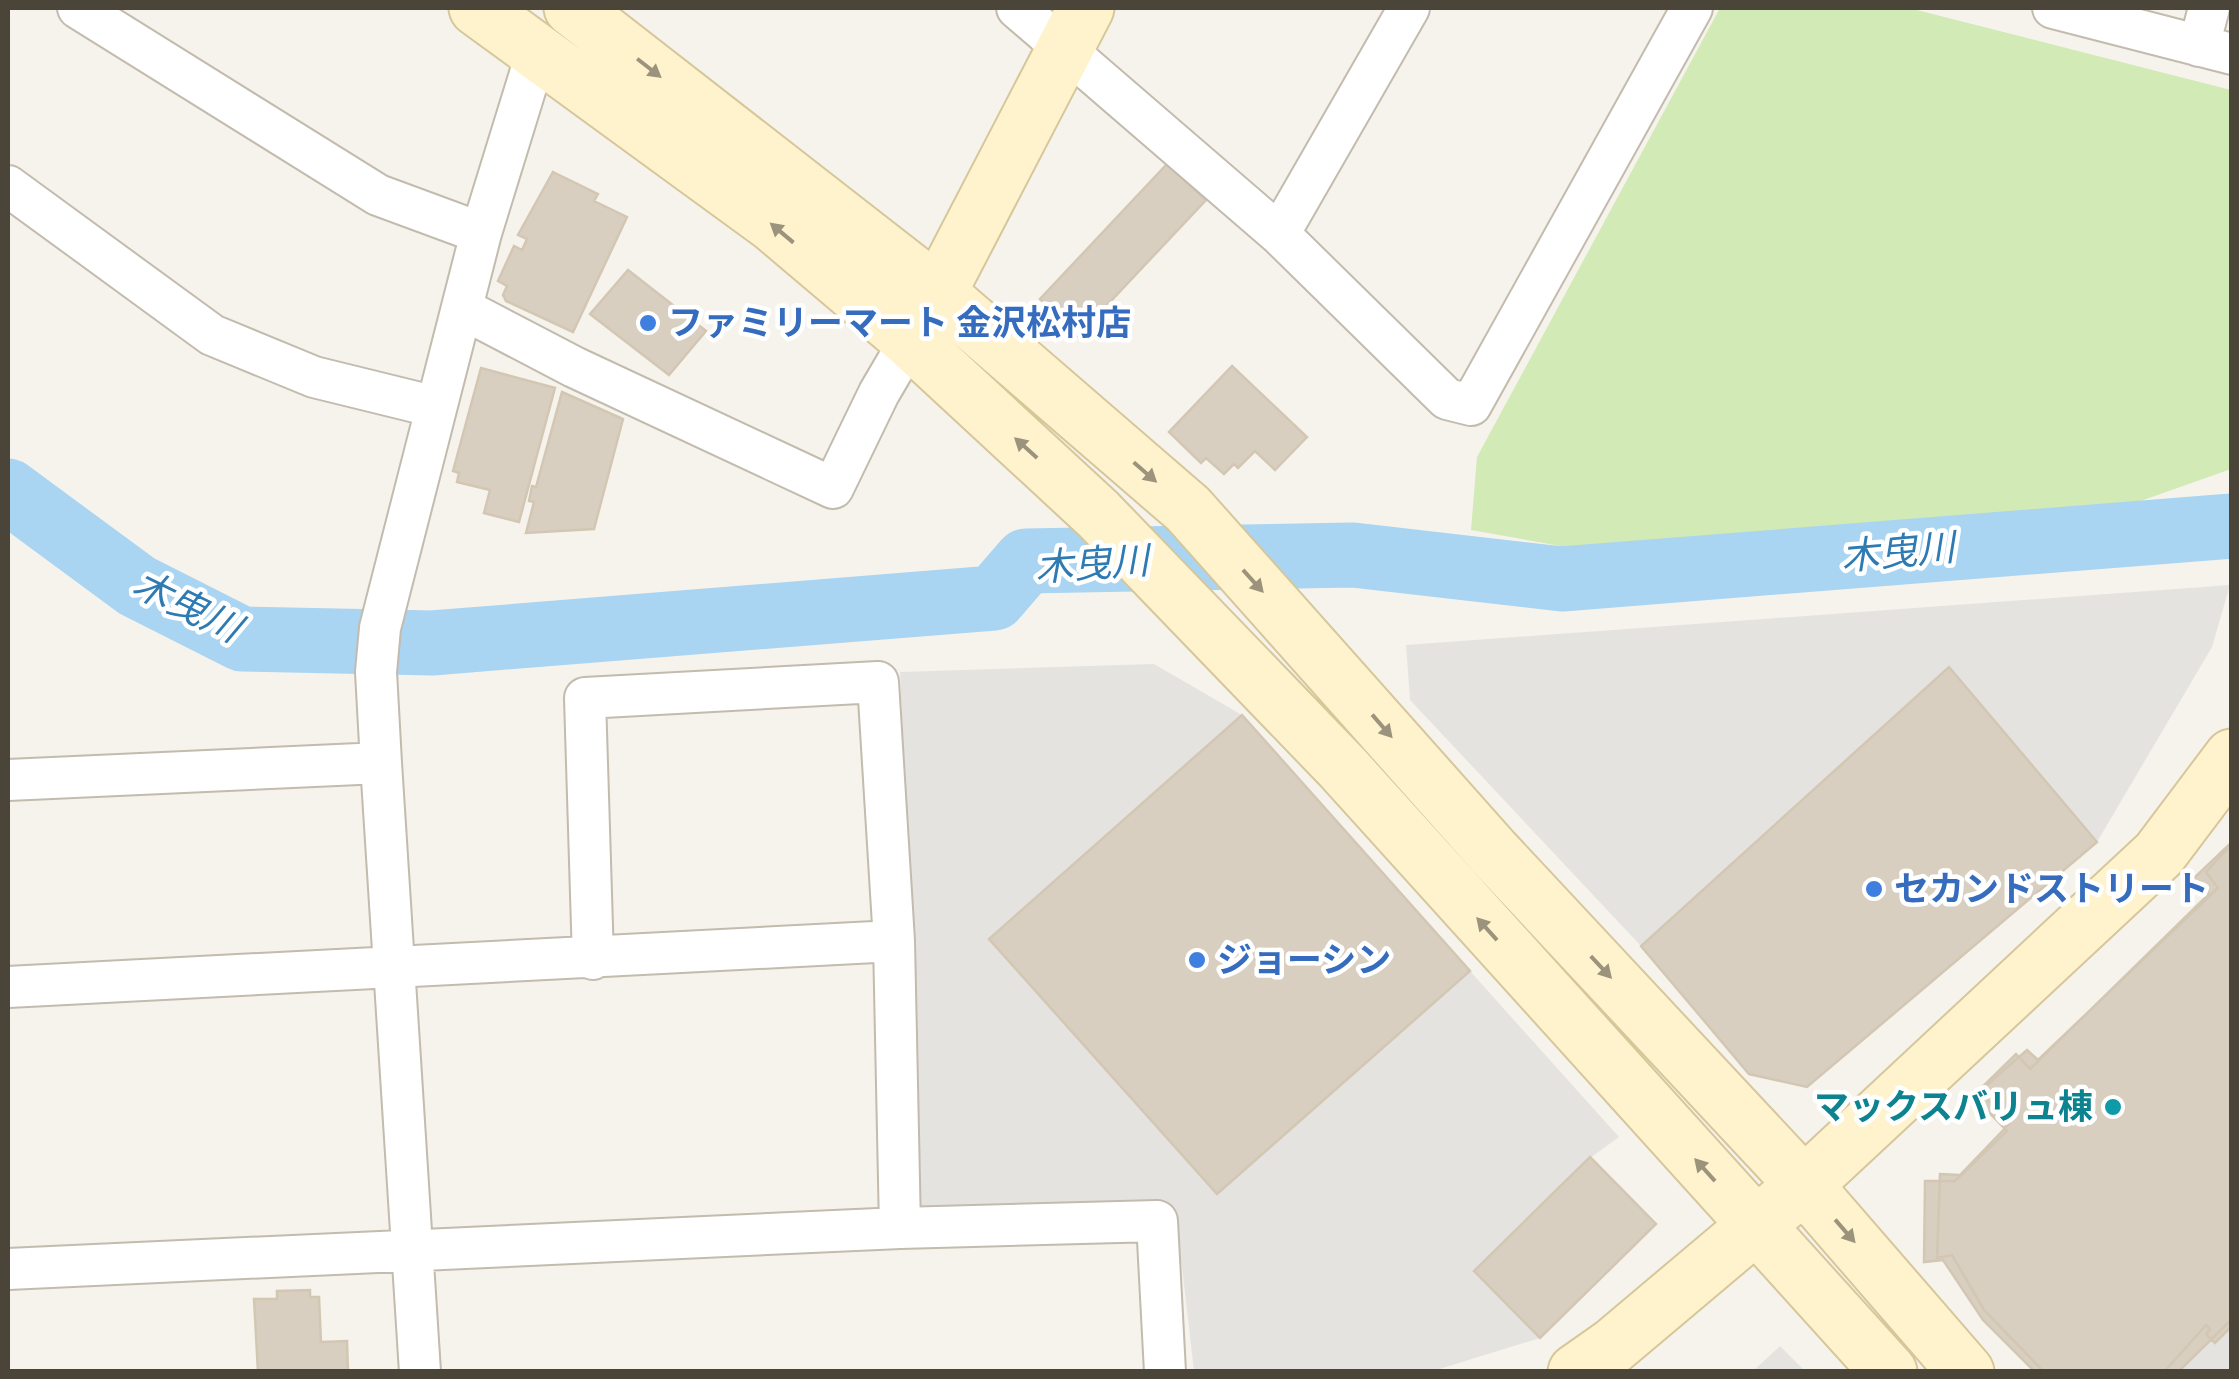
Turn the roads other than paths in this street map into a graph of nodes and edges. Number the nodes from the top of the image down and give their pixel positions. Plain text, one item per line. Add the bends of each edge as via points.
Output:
1 (78, 8) edge
2 (477, 8) edge
3 (1018, 8) edge
4 (1409, 8) edge
5 (1692, 8) edge
6 (2053, 8) edge
7 (1075, 27) edge
8 (555, 28) edge
9 (2213, 36) edge
10 (8, 186) edge
11 (480, 233) junction
12 (1279, 234) junction
13 (938, 293) junction
14 (463, 310) junction
15 (910, 340) junction
16 (436, 406) junction
17 (2232, 758) edge
18 (380, 763) junction
19 (8, 780) edge
20 (894, 941) junction
21 (594, 958) junction
22 (392, 970) junction
23 (8, 987) edge
24 (1804, 1185) junction
25 (1756, 1226) junction
26 (900, 1228) junction
27 (412, 1248) junction
28 (8, 1270) edge
29 (420, 1372) edge
30 (1166, 1372) edge
31 (1576, 1372) edge
32 (1889, 1372) edge
33 (1966, 1372) edge

1 - 11 street via 378,195
2 - 8 street
3 - 7 street
4 - 12 street
5 - 12 street via 1471,405 1447,399
6 - 9 street
7 - 12 street
7 - 13 street
8 - 11 street
8 -> 13 street
15 -> 8 street
10 - 16 street via 212,335 314,377
11 - 14 street
13 - 15 street
13 -> 24 street via 1188,509 1494,853
14 - 15 street via 832,488
14 - 16 street
25 -> 15 street via 1238,658 1098,514
16 - 18 street via 380,628
17 - 24 street via 2159,854
18 - 19 street
18 - 22 street
20 - 21 street
20 - 21 street via 878,682 585,698
20 - 26 street
21 - 22 street
22 - 23 street
22 - 27 street
24 - 25 street
24 -> 33 street
25 - 31 street
25 - 32 street
26 - 27 street
26 - 30 street via 1157,1220
27 - 28 street
27 - 29 street

